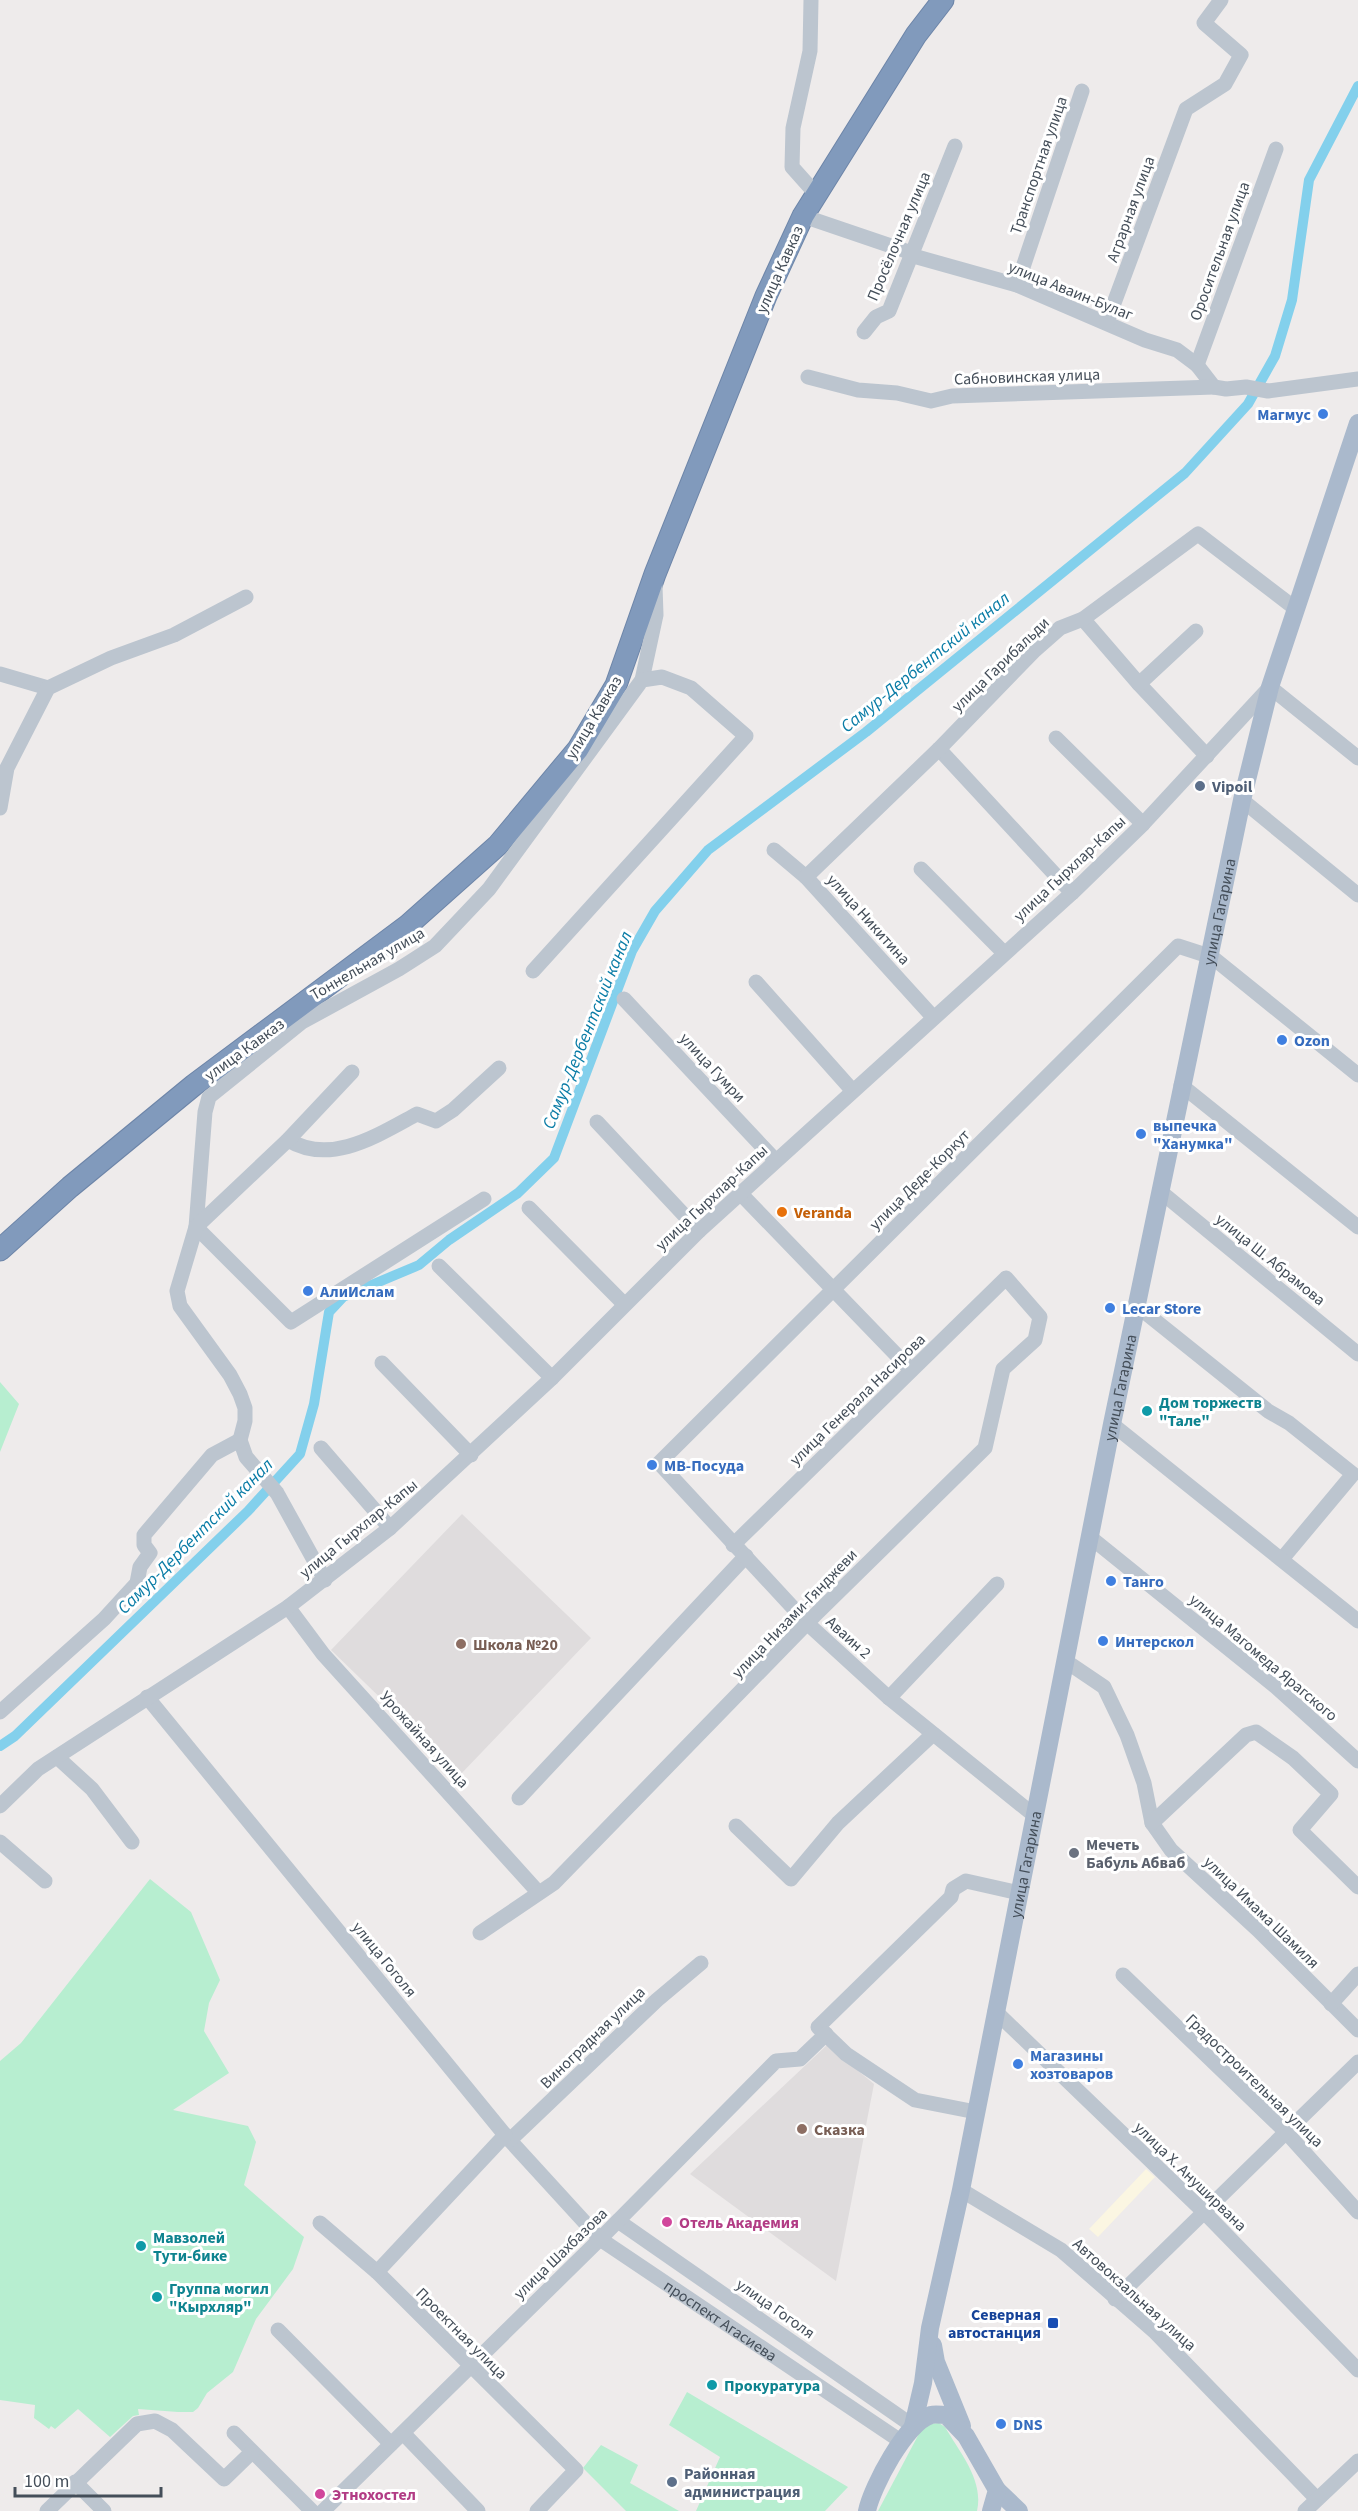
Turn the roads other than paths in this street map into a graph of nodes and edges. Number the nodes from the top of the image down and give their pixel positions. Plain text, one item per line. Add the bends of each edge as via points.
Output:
1 (811, 0) edge
2 (943, 0) edge
3 (1221, 0) edge
4 (1082, 91) dead end
5 (955, 146) dead end
6 (1276, 148) dead end
7 (816, 194) junction
8 (803, 216) junction
9 (912, 253) junction
10 (1017, 285) junction
11 (1107, 322) junction
12 (864, 332) dead end
13 (1197, 365) junction
14 (808, 377) dead end
15 (1358, 379) edge
16 (1214, 387) junction
17 (1358, 423) edge
18 (655, 574) junction
19 (246, 597) dead end
20 (1296, 609) junction
21 (1083, 619) junction
22 (1196, 631) dead end
23 (0, 674) edge
24 (642, 680) junction
25 (1139, 684) junction
26 (1270, 687) junction
27 (48, 688) junction
28 (1056, 738) dead end
29 (939, 749) junction
30 (1208, 756) junction
31 (1358, 758) edge
32 (1242, 800) junction
33 (0, 808) edge
34 (1143, 824) junction
35 (774, 850) dead end
36 (921, 869) dead end
37 (806, 877) junction
38 (1072, 893) junction
39 (1358, 895) edge
40 (1004, 953) junction
41 (1212, 957) junction
42 (533, 971) dead end
43 (756, 982) dead end
44 (624, 999) dead end
45 (933, 1017) junction
46 (499, 1068) dead end
47 (352, 1072) dead end
48 (1358, 1075) edge
49 (194, 1085) junction
50 (1181, 1085) junction
51 (852, 1090) junction
52 (205, 1112) junction
53 (597, 1122) dead end
54 (288, 1140) junction
55 (775, 1160) junction
56 (1161, 1192) junction
57 (740, 1193) junction
58 (484, 1199) dead end
59 (529, 1208) dead end
60 (196, 1227) junction
61 (1358, 1227) edge
62 (699, 1231) junction
63 (0, 1250) edge
64 (439, 1266) dead end
65 (1006, 1278) joint
66 (834, 1290) junction
67 (624, 1304) junction
68 (1137, 1306) junction
69 (1358, 1354) edge
70 (382, 1363) dead end
71 (911, 1371) junction
72 (552, 1378) junction
73 (1112, 1424) junction
74 (240, 1440) junction
75 (321, 1448) dead end
76 (471, 1455) junction
77 (659, 1463) joint
78 (390, 1528) junction
79 (1090, 1537) junction
80 (733, 1545) junction
81 (746, 1556) junction
82 (1282, 1559) junction
83 (325, 1580) junction
84 (997, 1584) dead end
85 (288, 1607) junction
86 (1358, 1621) edge
87 (808, 1624) junction
88 (1066, 1662) junction
89 (147, 1697) junction
90 (889, 1698) junction
91 (0, 1712) edge
92 (933, 1734) junction
93 (57, 1757) junction
94 (1358, 1761) edge
95 (519, 1798) dead end
96 (0, 1806) edge
97 (1035, 1816) junction
98 (1152, 1823) junction
99 (736, 1827) dead end
100 (0, 1842) edge
101 (132, 1842) dead end
102 (45, 1881) dead end
103 (1358, 1887) edge
104 (538, 1892) junction
105 (1019, 1893) junction
106 (480, 1933) dead end
107 (701, 1963) dead end
108 (1358, 1974) edge
109 (1123, 1975) dead end
110 (1331, 2004) junction
111 (995, 2011) junction
112 (1358, 2030) edge
113 (822, 2031) junction
114 (1358, 2062) edge
115 (976, 2112) junction
116 (1285, 2131) junction
117 (507, 2137) junction
118 (961, 2190) junction
119 (1204, 2212) junction
120 (1358, 2212) edge
121 (618, 2222) junction
122 (320, 2223) dead end
123 (600, 2239) junction
124 (376, 2272) junction
125 (1116, 2299) junction
126 (930, 2328) junction
127 (278, 2330) dead end
128 (470, 2367) junction
129 (1358, 2370) edge
130 (913, 2426) junction
131 (234, 2433) dead end
132 (403, 2433) junction
133 (966, 2436) junction
134 (902, 2442) junction
135 (391, 2444) junction
136 (252, 2452) junction
137 (1358, 2461) edge
138 (75, 2482) junction
139 (997, 2490) junction
140 (1317, 2499) junction
141 (864, 2507) edge
142 (47, 2511) edge
143 (104, 2511) edge
144 (312, 2511) edge
145 (323, 2511) edge
146 (477, 2511) edge
147 (537, 2511) edge
148 (991, 2511) edge
149 (1018, 2511) edge
150 (1305, 2511) edge

1 - 7 street via 810,51 793,128 792,167
2 - 7 highway, улица Кавказ via 910,44
3 - 11 street, Аграрная улица via 1204,23 1240,55 1225,84 1186,109
4 - 10 street, Транспортная улица
5 - 9 street, Просёлочная улица
6 - 13 street, Оросительная улица
7 - 8 highway, улица Кавказ
8 - 9 street, улица Аваин-Булаг
8 - 18 highway, улица Кавказ via 766,296
9 - 10 street, улица Аваин-Булаг
9 - 12 street, Просёлочная улица via 889,311 876,317
10 - 11 street, улица Аваин-Булаг
11 - 13 street, улица Аваин-Булаг via 1177,350
13 - 16 street, улица Аваин-Булаг
14 - 16 street, Сабновинская улица via 858,390 931,401 952,396
15 - 16 street via 1268,391
17 - 20 main road, улица Гагарина
18 - 24 street via 656,615
18 - 49 highway, улица Кавказ via 616,685 578,749 498,845 407,926
19 - 27 street via 174,635 111,658
20 - 21 street, улица Гарибальди via 1198,534
20 - 26 main road, улица Гагарина
21 - 25 street
21 - 29 street, улица Гарибальди via 1060,628 1035,650
22 - 25 street
23 - 27 street
24 - 42 street via 662,677 691,688 746,736
24 - 52 street, Тоннельная улица via 489,889 435,946 302,1022 214,1090
25 - 30 street
26 - 30 street, улица Гырхлар-Капы
26 - 31 street
26 - 32 main road, улица Гагарина
27 - 33 street via 7,768
28 - 34 street
29 - 37 street, улица Гарибальди
29 - 38 street
30 - 34 street, улица Гырхлар-Капы
32 - 39 street
32 - 41 main road, улица Гагарина
34 - 38 street, улица Гырхлар-Капы
35 - 37 street, улица Никитина
36 - 40 street
37 - 45 street, улица Никитина
38 - 40 street, улица Гырхлар-Капы
40 - 45 street, улица Гырхлар-Капы
41 - 48 street
41 - 50 main road, улица Гагарина
41 - 66 street, улица Деде-Коркут via 1178,946
43 - 51 street
44 - 55 street, улица Гумри
45 - 51 street, улица Гырхлар-Капы
46 - 54 street via 436,1121 417,1114 370,1139 336,1150 304,1149
47 - 54 street
49 - 52 street
49 - 63 highway, улица Кавказ
50 - 56 main road, улица Гагарина
50 - 61 street
51 - 55 street, улица Гырхлар-Капы
52 - 60 street, Тоннельная улица
53 - 62 street
54 - 60 street
55 - 57 street, улица Гырхлар-Капы
56 - 68 main road, улица Гагарина
56 - 69 street, улица Ш. Абрамова
57 - 62 street, улица Гырхлар-Капы
57 - 66 street
58 - 60 street via 291,1322
59 - 67 street
60 - 74 street via 180,1275 180,1306 240,1394 245,1408
62 - 67 street, улица Гырхлар-Капы
64 - 72 street
65 - 71 street, улица Генерала Насирова
65 - 87 street, улица Низами-Гянджеви via 1040,1317 1035,1340 1003,1370 985,1448
66 - 71 street
66 - 77 street, улица Деде-Коркут
67 - 72 street, улица Гырхлар-Капы
68 - 73 main road, улица Гагарина
68 - 82 street via 1353,1474
70 - 76 street
71 - 80 street, улица Генерала Насирова
72 - 76 street, улица Гырхлар-Капы
73 - 79 main road, улица Гагарина
73 - 82 street
74 - 83 street via 246,1457 277,1493
74 - 91 street via 212,1455 144,1535 144,1545 150,1553 140,1567 137,1583 104,1619
75 - 78 street
76 - 78 street, улица Гырхлар-Капы
77 - 80 street, Аваин 2
78 - 83 street, улица Гырхлар-Капы
79 - 88 main road, улица Гагарина
79 - 94 street, улица Магомеда Ярагского via 1276,1687
80 - 81 street, Аваин 2
81 - 87 street, Аваин 2
81 - 95 street
82 - 86 street
83 - 85 street, улица Гырхлар-Капы
84 - 90 street
85 - 89 street, улица Гырхлар-Капы
85 - 104 street, Урожайная улица via 323,1654
87 - 90 street, Аваин 2
87 - 104 street, улица Низами-Гянджеви via 554,1883
88 - 97 main road, улица Гагарина
88 - 98 street, улица Имама Шамиля via 1104,1687 1115,1707 1146,1789
89 - 93 street, улица Гырхлар-Капы
89 - 117 street, улица Гоголя
90 - 92 street, Аваин 2
92 - 97 street, Аваин 2
92 - 99 street via 838,1823 791,1880
93 - 96 street, улица Гырхлар-Капы via 38,1769
93 - 101 street via 92,1789
97 - 105 main road, улица Гагарина
98 - 103 street via 1246,1735 1256,1732 1293,1758 1331,1794 1300,1830
98 - 110 street, улица Имама Шамиля via 1171,1850
100 - 102 street
104 - 106 street, улица Низами-Гянджеви
105 - 111 main road, улица Гагарина
105 - 113 street, улица Шахбазова via 966,1881 952,1889 951,1898
107 - 117 street, Виноградная улица
108 - 110 street
109 - 116 street, Градостроительная улица
110 - 112 street, улица Имама Шамиля
111 - 115 main road, улица Гагарина
111 - 119 street, улица Х. Ануширвана
113 - 115 street via 846,2054 915,2100
113 - 121 street, улица Шахбазова via 800,2059 776,2061
114 - 116 street
115 - 118 main road, улица Гагарина
116 - 119 street
116 - 120 street, Градостроительная улица
117 - 123 street, улица Гоголя
117 - 124 street, Виноградная улица
118 - 125 street, Автовокзальная улица via 1061,2250
118 - 126 main road, улица Гагарина
119 - 125 street
119 - 129 street, улица Х. Ануширвана
121 - 123 street, улица Шахбазова
121 - 130 street, улица Гоголя
122 - 124 street, Проектная улица
123 - 128 street, улица Шахбазова
123 - 134 street, проспект Агасиева
124 - 128 street, Проектная улица
125 - 140 street, Автовокзальная улица via 1154,2331
126 - 130 main road, улица Гагарина
126 - 133 main road, улица Гагарина via 936,2362
127 - 135 street
128 - 132 street, улица Шахбазова
128 - 147 street, Проектная улица via 576,2470
130 - 133 main road via 931,2415 946,2415
130 - 134 main road
131 - 136 street
132 - 135 street, улица Шахбазова
132 - 146 street
133 - 139 main road
134 - 141 main road
135 - 145 street, улица Шахбазова
136 - 138 street via 224,2479 172,2430 155,2421 146,2422 137,2424
136 - 144 street
137 - 140 street
138 - 142 street
138 - 143 street
139 - 148 main road
139 - 149 main road
140 - 150 street

